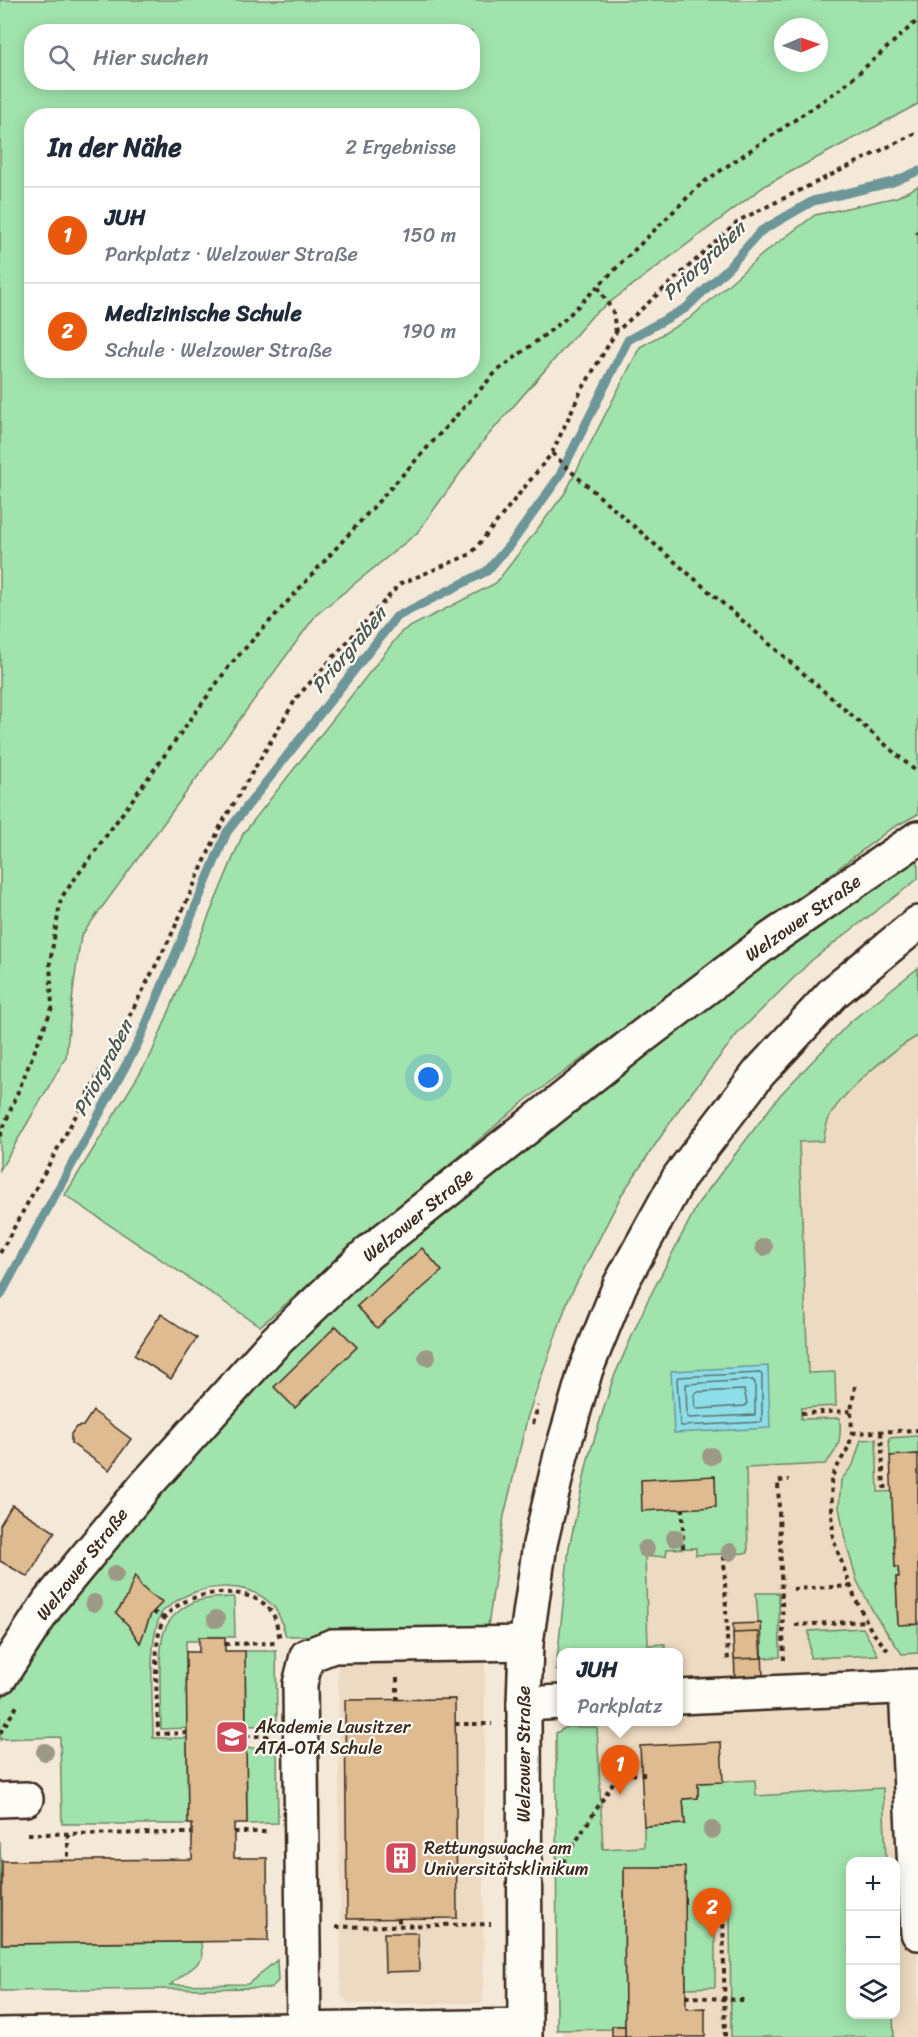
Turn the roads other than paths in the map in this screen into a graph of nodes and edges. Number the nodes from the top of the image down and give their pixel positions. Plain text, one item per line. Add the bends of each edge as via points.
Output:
1 (918, 838) edge
2 (918, 923) edge
3 (526, 1642) junction
4 (0, 1677) edge
5 (907, 1678) edge
6 (683, 1697) edge
7 (557, 1702) edge
8 (524, 1704) junction
9 (916, 1838) edge
10 (918, 1933) edge
11 (304, 2030) junction
12 (525, 2031) edge
13 (0, 2035) edge
14 (124, 2035) edge

1 - 4 street, Welzower Straße via 772,938 368,1253 274,1343 146,1485 49,1602
2 - 3 street, Welzower Straße via 834,992 759,1073 680,1176 620,1285 586,1369 561,1455 540,1544
3 - 8 street, Welzower Straße
3 - 11 street via 333,1646 307,1656 300,1684
5 - 6 street
5 - 9 street
7 - 8 street
8 - 12 street, Welzower Straße
9 - 10 street
11 - 12 street, Welzower Straße
11 - 14 street, Welzower Straße
13 - 14 street, Welzower Straße

